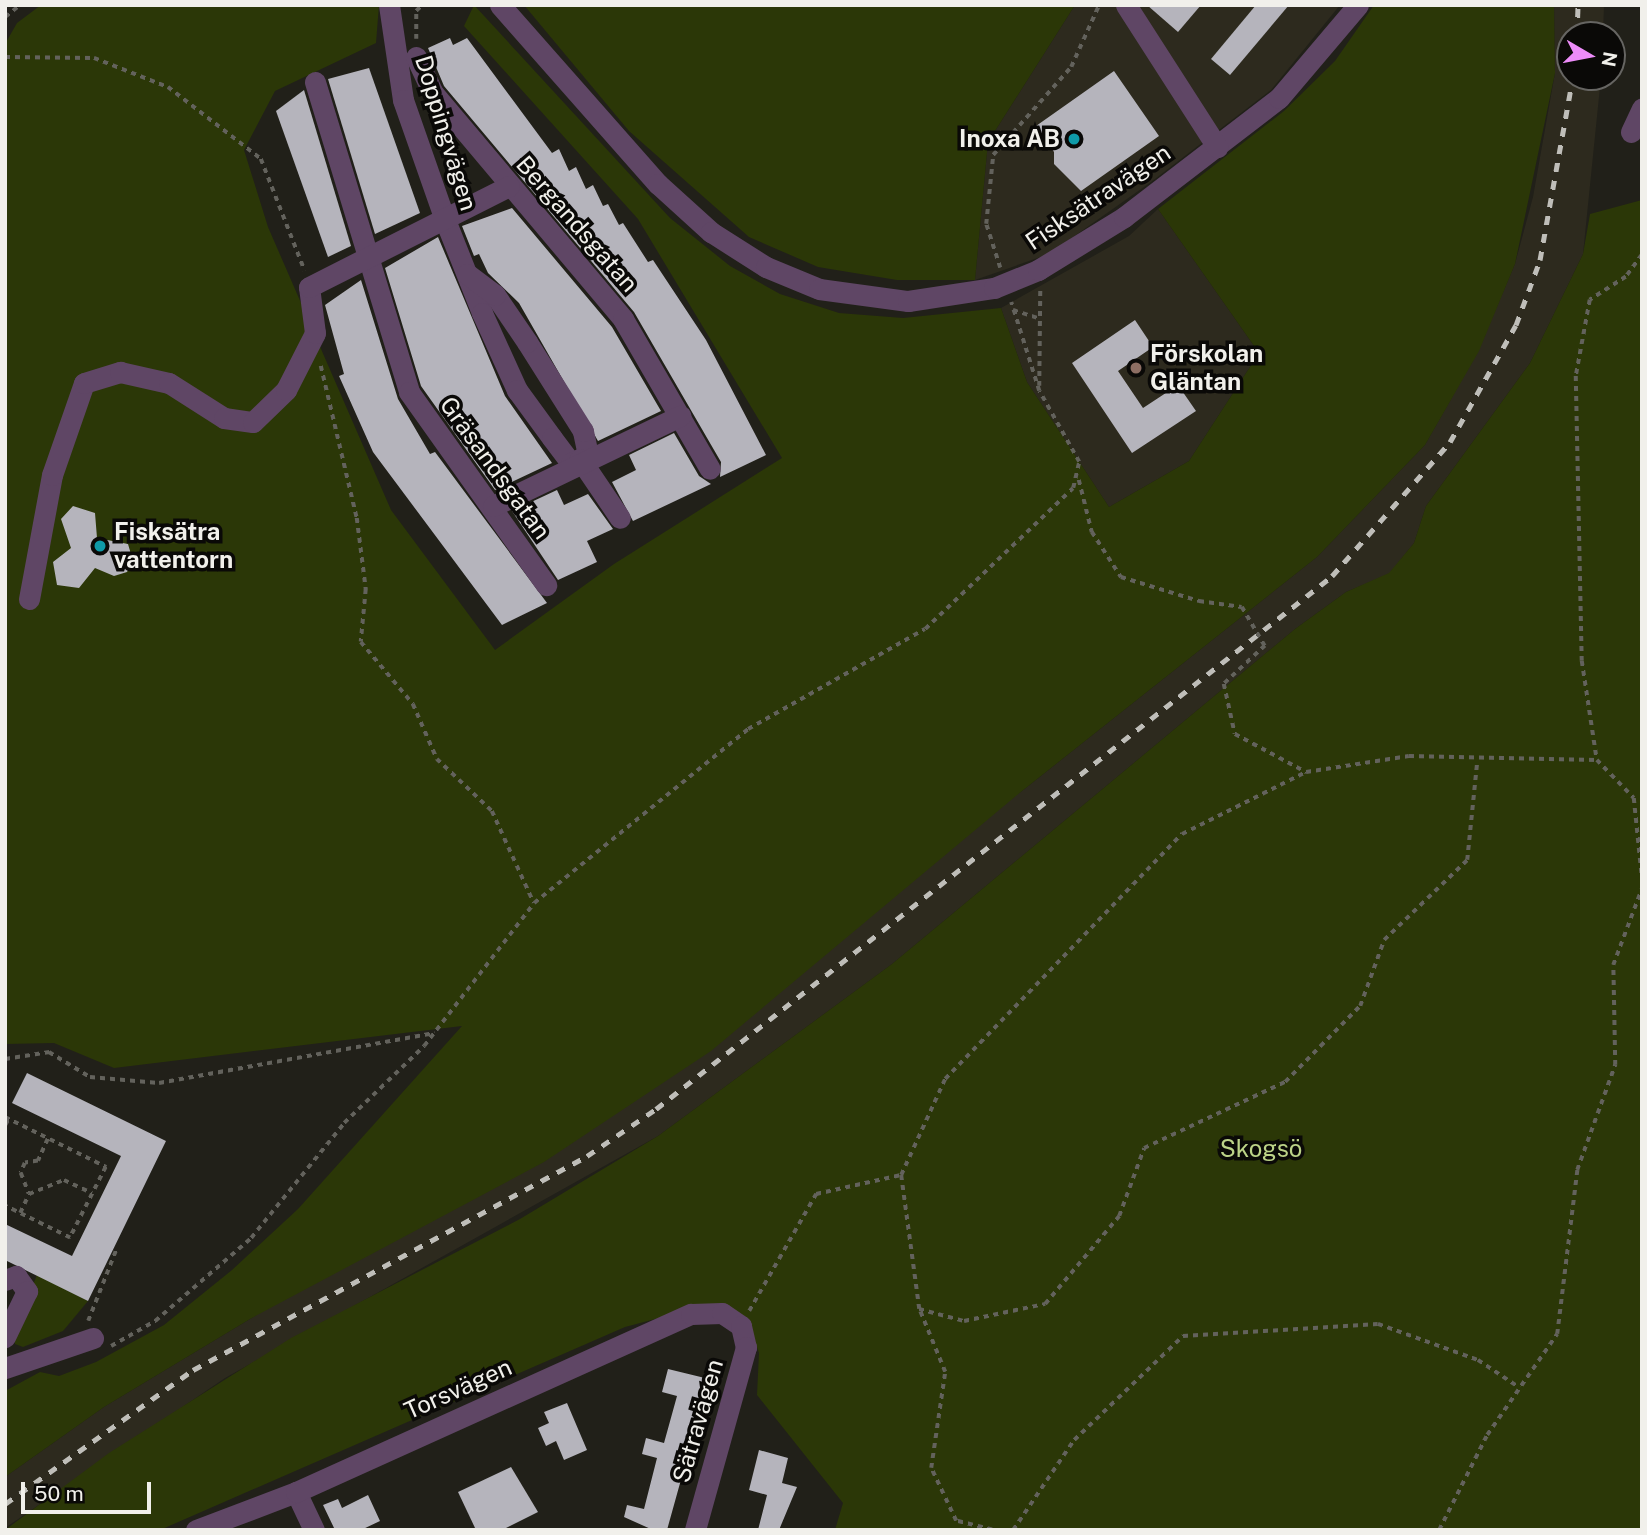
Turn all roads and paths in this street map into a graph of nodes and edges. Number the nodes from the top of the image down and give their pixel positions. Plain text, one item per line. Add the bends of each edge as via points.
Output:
1 (20, 5) edge
2 (389, 5) edge
3 (422, 5) edge
4 (500, 5) edge
5 (1099, 5) edge
6 (1126, 5) edge
7 (1358, 5) edge
8 (5, 17) edge
9 (5, 57) edge
10 (416, 57) joint
11 (316, 82) dead end
12 (1642, 108) edge
13 (1631, 132) dead end
14 (1217, 147) junction
15 (509, 186) junction
16 (445, 220) junction
17 (1642, 255) edge
18 (371, 258) junction
19 (1000, 270) dead end
20 (1038, 270) junction
21 (467, 274) junction
22 (309, 287) junction
23 (1010, 300) dead end
24 (1013, 310) junction
25 (1042, 319) junction
26 (315, 333) junction
27 (1039, 391) junction
28 (680, 416) junction
29 (582, 461) junction
30 (710, 469) dead end
31 (1079, 480) junction
32 (493, 506) junction
33 (620, 519) dead end
34 (546, 585) dead end
35 (29, 600) dead end
36 (1597, 760) junction
37 (1477, 762) junction
38 (1306, 772) junction
39 (1642, 877) edge
40 (1642, 888) edge
41 (534, 903) junction
42 (434, 1033) junction
43 (5, 1059) edge
44 (7, 1118) edge
45 (5, 1125) edge
46 (48, 1139) junction
47 (901, 1175) junction
48 (92, 1193) junction
49 (29, 1194) junction
50 (5, 1206) edge
51 (20, 1213) junction
52 (116, 1250) dead end
53 (5, 1280) edge
54 (919, 1310) junction
55 (741, 1326) junction
56 (5, 1337) edge
57 (93, 1338) junction
58 (5, 1368) edge
59 (1520, 1388) junction
60 (296, 1492) junction
61 (196, 1530) edge
62 (314, 1530) edge
63 (695, 1530) edge
64 (992, 1530) edge
65 (1013, 1530) edge
66 (1439, 1530) edge

1 - 8 path
2 - 16 street, Doppingvägen via 403,100
3 - 10 path via 416,11
4 - 20 street, Fisksätravägen via 658,184 711,232 766,267 819,289 908,301 994,288
5 - 19 path via 1071,67 993,155 986,225
6 - 14 street
7 - 14 street, Fisksätravägen via 1279,98
9 - 22 path via 94,58 168,87 261,159
10 - 15 street, Bergandsgatan via 433,93
11 - 18 street, Gräsandsgatan
12 - 13 street
14 - 20 street, Fisksätravägen via 1124,217
15 - 16 street
15 - 28 street, Bergandsgatan via 569,249 623,319
16 - 18 street
16 - 21 street, Doppingvägen
17 - 36 path via 1626,277 1590,300 1576,376 1582,661
18 - 22 street
18 - 32 street, Gräsandsgatan via 409,391 442,446
20 - 25 path
21 - 29 street, Doppingvägen via 517,390 571,463
21 - 29 street via 495,295 583,431 588,454
22 - 26 street
23 - 24 path
24 - 25 path
24 - 27 path
25 - 27 path
26 - 35 street via 286,390 253,422 224,418 169,383 120,372 84,383 52,475
26 - 41 path via 357,518 366,589 361,642 413,704 437,759 492,811
27 - 31 path via 1070,441
28 - 29 street
28 - 30 street, Bergandsgatan
29 - 32 street
29 - 33 street
31 - 38 path via 1092,532 1121,577 1199,601 1242,607 1265,646 1223,684 1235,734
31 - 41 path via 925,629 748,729
32 - 34 street, Gräsandsgatan
36 - 37 path
36 - 39 path via 1634,798
37 - 38 path via 1409,756
37 - 54 path via 1467,860 1384,940 1360,1006 1285,1082 1144,1148 1119,1216 1045,1304 964,1321
38 - 47 path via 1182,834 945,1079
40 - 59 path via 1613,965 1615,1065 1577,1170 1557,1334
41 - 42 path
42 - 43 path via 159,1083 90,1077 49,1052
42 - 57 path via 344,1123 251,1238 155,1321
44 - 45 path
44 - 46 path
46 - 48 path via 106,1167
46 - 49 path via 38,1161 25,1163 21,1173
47 - 54 path
47 - 55 path via 816,1194
48 - 49 path via 64,1180
48 - 51 path via 70,1238
49 - 51 path
50 - 51 path
52 - 57 path
53 - 56 street via 16,1276 27,1291
54 - 64 path via 944,1372 931,1468 956,1521
55 - 60 street, Torsvägen via 722,1313 691,1314
55 - 63 street, Sätravägen via 746,1347
57 - 58 street
59 - 65 path via 1478,1360 1378,1324 1183,1336 1074,1440
59 - 66 path via 1487,1434
60 - 61 street, Torsvägen
60 - 62 street

